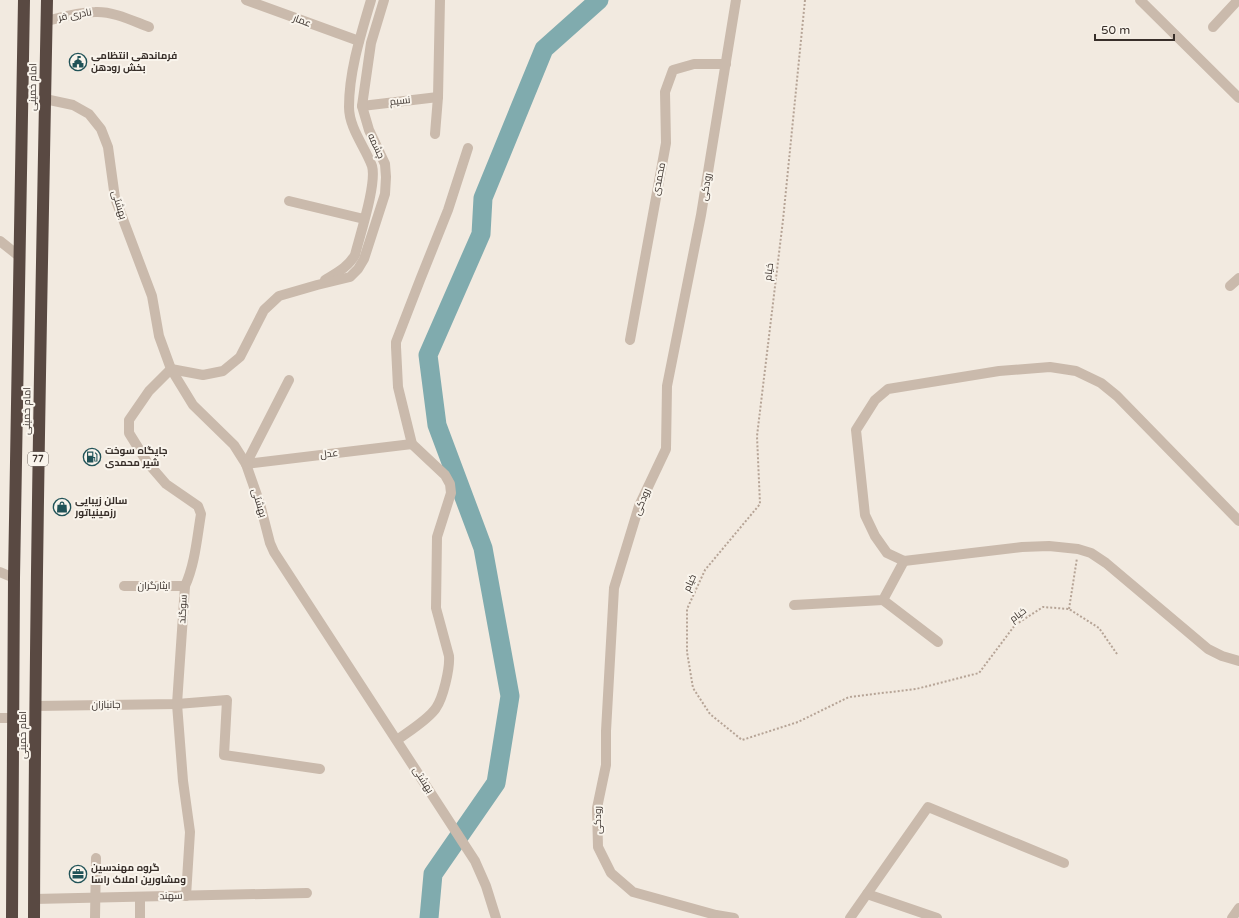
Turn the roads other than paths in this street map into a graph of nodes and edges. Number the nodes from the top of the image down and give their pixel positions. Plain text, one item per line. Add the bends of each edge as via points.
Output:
1 (24, 0) edge
2 (47, 0) edge
3 (246, 0) edge
4 (371, 0) edge
5 (384, 0) edge
6 (440, 0) edge
7 (736, 0) edge
8 (1140, 0) edge
9 (1238, 0) edge
10 (47, 21) junction
11 (149, 27) dead end
12 (1213, 27) dead end
13 (359, 41) junction
14 (726, 64) junction
15 (438, 97) junction
16 (45, 98) junction
17 (1239, 98) edge
18 (362, 106) junction
19 (435, 134) dead end
20 (468, 148) dead end
21 (289, 201) dead end
22 (364, 219) junction
23 (0, 241) edge
24 (20, 257) junction
25 (1239, 278) edge
26 (317, 285) junction
27 (1230, 286) dead end
28 (19, 291) junction
29 (40, 291) junction
30 (630, 340) dead end
31 (171, 369) junction
32 (289, 380) dead end
33 (412, 444) junction
34 (246, 464) junction
35 (1239, 521) edge
36 (904, 561) junction
37 (0, 572) edge
38 (14, 578) junction
39 (124, 586) dead end
40 (185, 586) junction
41 (883, 600) junction
42 (794, 605) dead end
43 (938, 642) dead end
44 (1239, 661) edge
45 (178, 704) junction
46 (35, 706) junction
47 (0, 718) edge
48 (14, 718) junction
49 (397, 740) junction
50 (320, 769) dead end
51 (96, 858) dead end
52 (1064, 863) dead end
53 (307, 893) dead end
54 (867, 894) junction
55 (186, 896) junction
56 (140, 897) junction
57 (96, 898) junction
58 (34, 899) junction
59 (1239, 908) edge
60 (12, 918) edge
61 (34, 918) edge
62 (95, 918) edge
63 (140, 918) edge
64 (496, 918) edge
65 (734, 918) edge
66 (850, 918) edge
67 (936, 918) edge
68 (1232, 918) edge

1 - 24 highway, امام خمینی / 77
2 - 10 highway, امام خمینی / 77
3 - 13 street, عمار
4 - 13 street, چشمه
5 - 18 street, چشمه via 371,43
6 - 15 street
7 - 14 street, رودکی
8 - 17 street
9 - 12 street
10 - 11 street, نادری فر via 68,15 97,12 125,17
10 - 16 highway, امام خمینی / 77
13 - 22 street, چشمه via 349,108 354,128 372,167 374,178
14 - 30 street, محمدی via 694,64 673,70 665,92 666,143
14 - 65 street, رودکی via 701,216 667,386 666,449 639,506 614,588 606,765 597,808 598,847 611,874 633,892
15 - 18 street, نسیم
15 - 19 street
16 - 29 highway, امام خمینی / 77
16 - 31 street, بهشتی via 73,105 89,114 102,129 108,147 115,198 152,296 159,336
18 - 26 street, چشمه via 369,130 385,164 385,194 364,259 358,269 350,277
20 - 33 street via 448,210 396,342 398,387
21 - 22 street
22 - 26 street, چشمه via 355,255 350,263
23 - 24 street
24 - 28 highway, امام خمینی / 77
25 - 27 street
26 - 31 street, چشمه via 280,296 272,302 264,310 240,357 223,371 203,375
28 - 29 highway
28 - 38 highway, امام خمینی / 77
29 - 46 highway, امام خمینی / 77
31 - 34 street, بهشتی via 193,405 234,445
31 - 40 street, سوگند via 149,391 129,420 128,428 148,462 166,484 198,506 201,514 192,564
32 - 34 street
33 - 34 street, عدل
33 - 49 street via 445,475 450,484 451,493 437,537 436,608 449,664 437,707
34 - 49 street, بهشتی via 274,552
35 - 36 street via 1117,396 1101,383 1076,371 1050,367 999,371 888,389 875,400 856,430 865,514 875,536 887,553
36 - 41 street
36 - 44 street via 1022,547 1078,549 1091,553 1106,563 1208,649
37 - 38 street
38 - 48 highway, امام خمینی / 77
39 - 40 street, ایثارگران
40 - 45 street, سوگند
41 - 42 street
41 - 43 street
45 - 46 street, جانبازان
45 - 50 street, جانبازان via 227,700 224,755
45 - 55 street, سوگند via 183,781 190,832
46 - 58 highway, امام خمینی / 77
47 - 48 street
48 - 60 highway, امام خمینی / 77
49 - 64 street, بهشتی via 475,861
51 - 57 street
52 - 54 street via 928,807
53 - 55 street, سهند
54 - 66 street
54 - 67 street
55 - 56 street, سهند
56 - 57 street, سهند
56 - 63 street
57 - 58 street, سهند
57 - 62 street
58 - 61 highway, امام خمینی / 77
59 - 68 street

